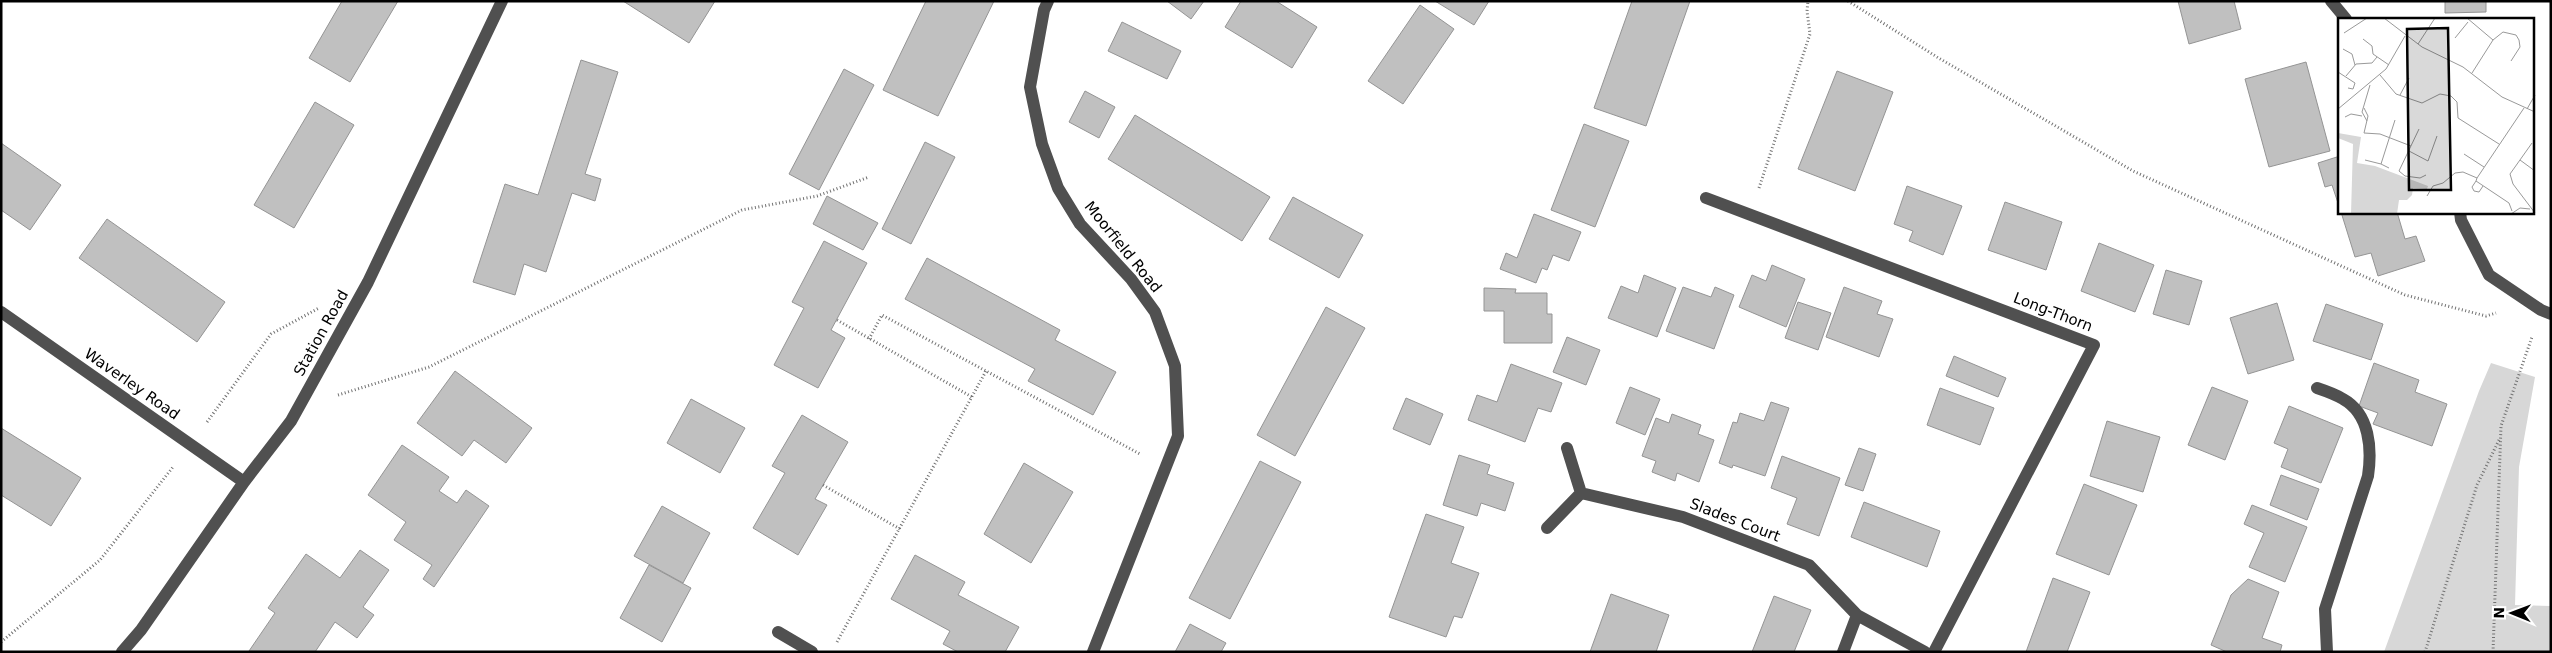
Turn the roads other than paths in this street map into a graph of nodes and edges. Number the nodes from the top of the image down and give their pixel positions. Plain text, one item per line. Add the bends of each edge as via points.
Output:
1 (502, 1) edge
2 (1048, 1) edge
3 (2331, 1) edge
4 (2345, 18) edge
5 (1706, 198) dead end
6 (2460, 214) edge
7 (1, 312) edge
8 (2546, 312) edge
9 (2317, 388) dead end
10 (1567, 448) dead end
11 (244, 482) junction
12 (1581, 493) junction
13 (1547, 528) dead end
14 (1857, 616) junction
15 (778, 632) dead end
16 (122, 652) edge
17 (812, 652) edge
18 (1093, 652) edge
19 (1843, 652) edge
20 (1925, 652) edge
21 (1934, 652) edge
22 (2327, 652) edge

1 - 11 street, Station Road via 368,282 290,421
2 - 18 street, Moorfield Road via 1030,87 1042,144 1058,188 1080,224 1131,279 1156,312 1175,366 1178,436
3 - 4 street
5 - 21 street, Long-Thorn via 2094,345
6 - 8 street via 2490,275
7 - 11 street, Waverley Road
9 - 22 street via 2344,399 2356,411 2366,427 2371,457 2368,476 2325,609
10 - 12 street
11 - 16 street, Station Road via 141,630
12 - 13 street
12 - 14 street, Slades Court via 1683,517 1809,565
14 - 19 street
14 - 20 street, Slades Court
15 - 17 street

